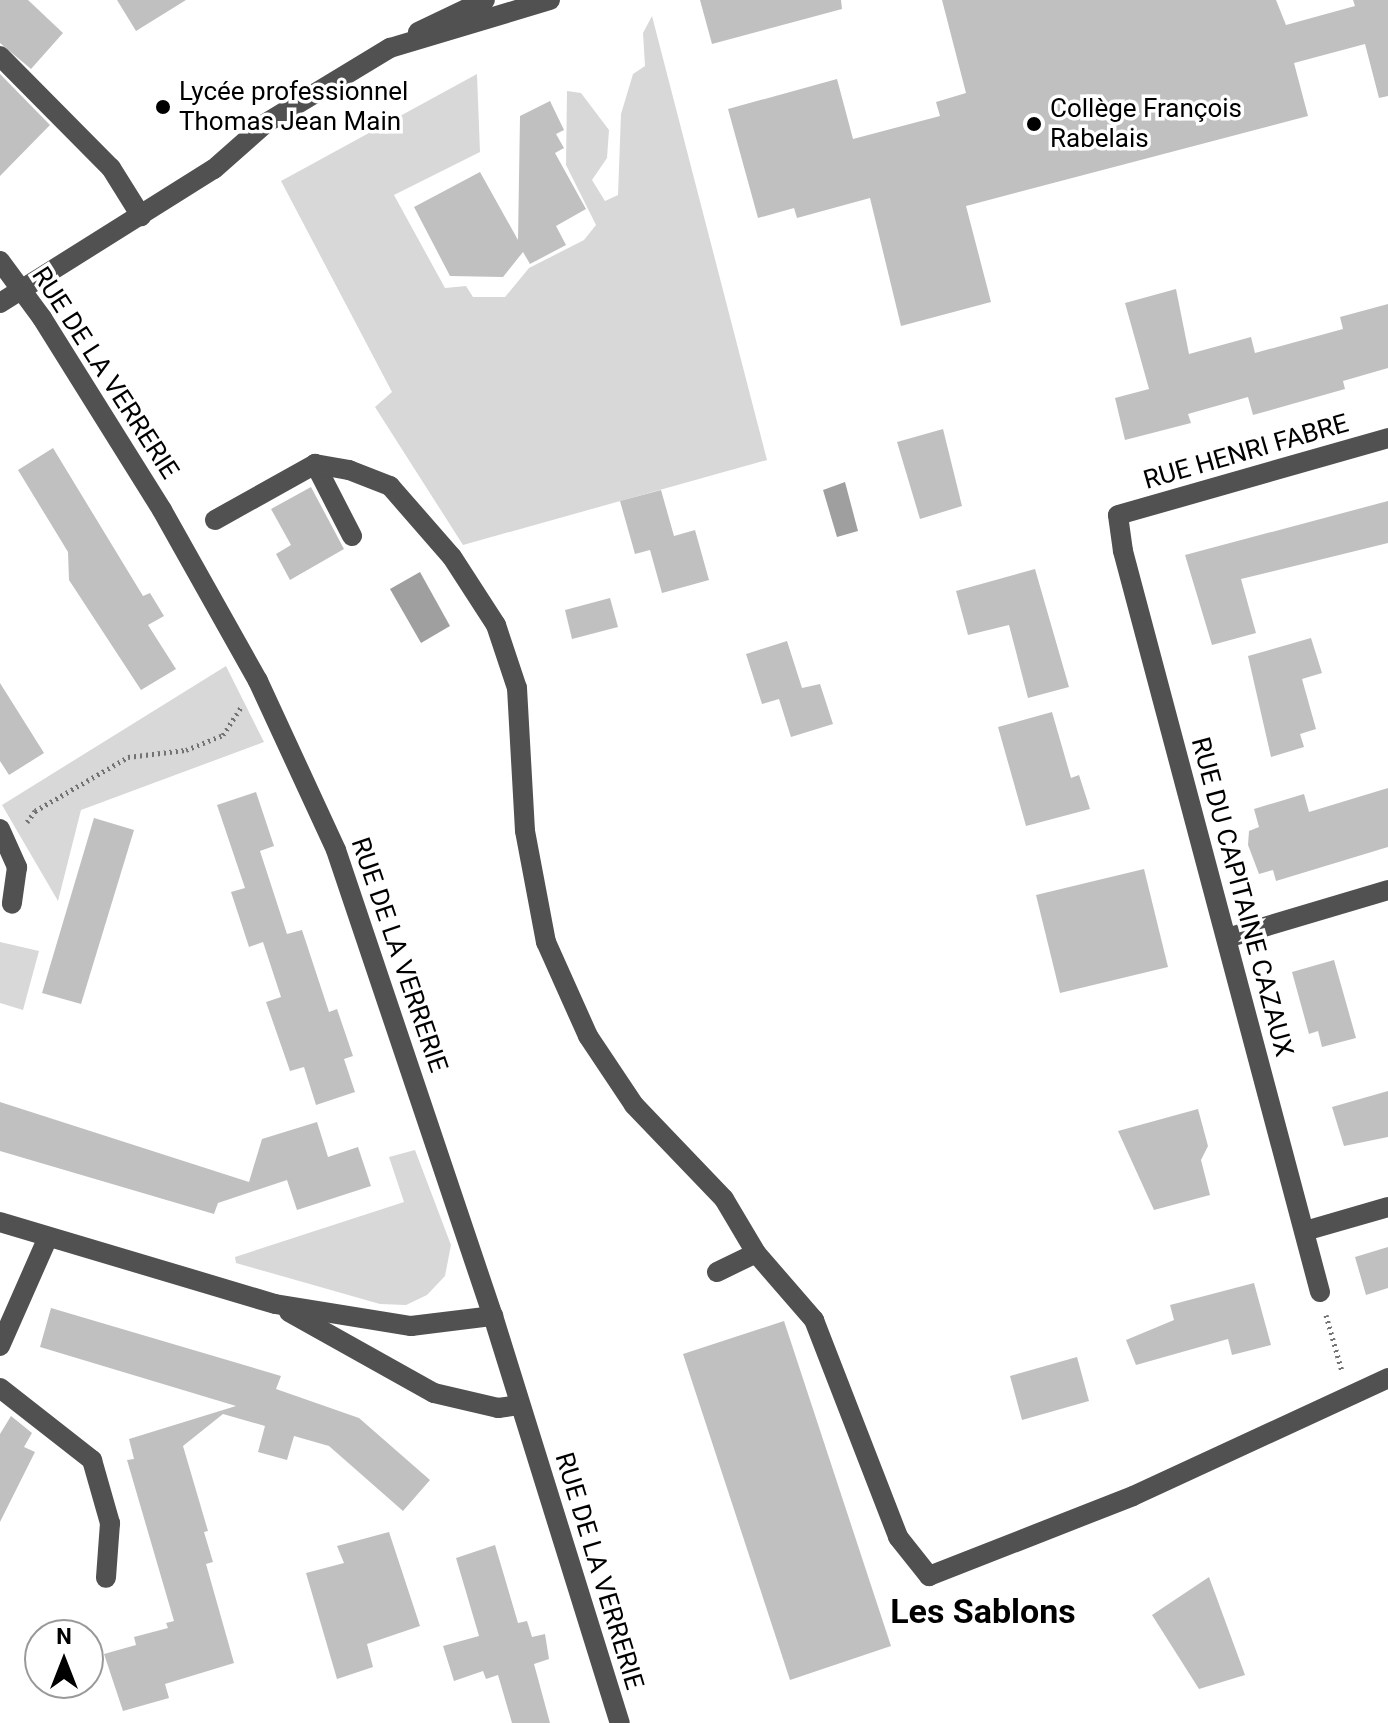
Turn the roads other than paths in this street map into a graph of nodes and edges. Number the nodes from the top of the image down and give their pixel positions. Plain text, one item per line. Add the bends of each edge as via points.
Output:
1 (485, 0) edge
2 (550, 0) edge
3 (390, 48) junction
4 (0, 56) edge
5 (141, 216) junction
6 (0, 261) edge
7 (22, 288) junction
8 (0, 303) edge
9 (1388, 438) edge
10 (315, 464) junction
11 (1118, 515) joint
12 (215, 520) dead end
13 (352, 536) dead end
14 (5, 838) edge
15 (1388, 890) edge
16 (12, 904) dead end
17 (1227, 938) junction
18 (1388, 1207) edge
19 (0, 1222) edge
20 (1305, 1231) junction
21 (48, 1237) junction
22 (756, 1253) junction
23 (717, 1272) dead end
24 (1320, 1292) road end
25 (275, 1304) junction
26 (493, 1316) junction
27 (0, 1346) edge
28 (1388, 1378) edge
29 (0, 1388) edge
30 (520, 1405) junction
31 (106, 1578) dead end
32 (620, 1723) edge

1 - 3 street via 453,11
2 - 3 street
3 - 5 street via 266,123 214,169
4 - 5 street via 111,168
5 - 7 street
6 - 7 street, RUE DE LA VERRERIE
7 - 8 street
7 - 26 street, RUE DE LA VERRERIE via 162,510 258,681 336,850
9 - 11 street, RUE HENRI FABRE
10 - 12 street
10 - 13 street
10 - 22 street via 390,486 452,557 496,625 517,688 525,831 546,942 588,1036 634,1105 724,1199
11 - 17 street, RUE DU CAPITAINE CAZAUX via 1123,551
14 - 16 street via 17,867
15 - 17 street
17 - 20 street, RUE DU CAPITAINE CAZAUX
18 - 20 street
19 - 21 street
20 - 24 street, RUE DU CAPITAINE CAZAUX
21 - 25 street
21 - 27 street
22 - 23 street
22 - 28 street via 814,1320 898,1537 929,1576 1133,1496
25 - 26 street via 411,1326
25 - 30 street via 434,1393 498,1408
26 - 30 street, RUE DE LA VERRERIE
29 - 31 street via 92,1460 110,1523
30 - 32 street, RUE DE LA VERRERIE

